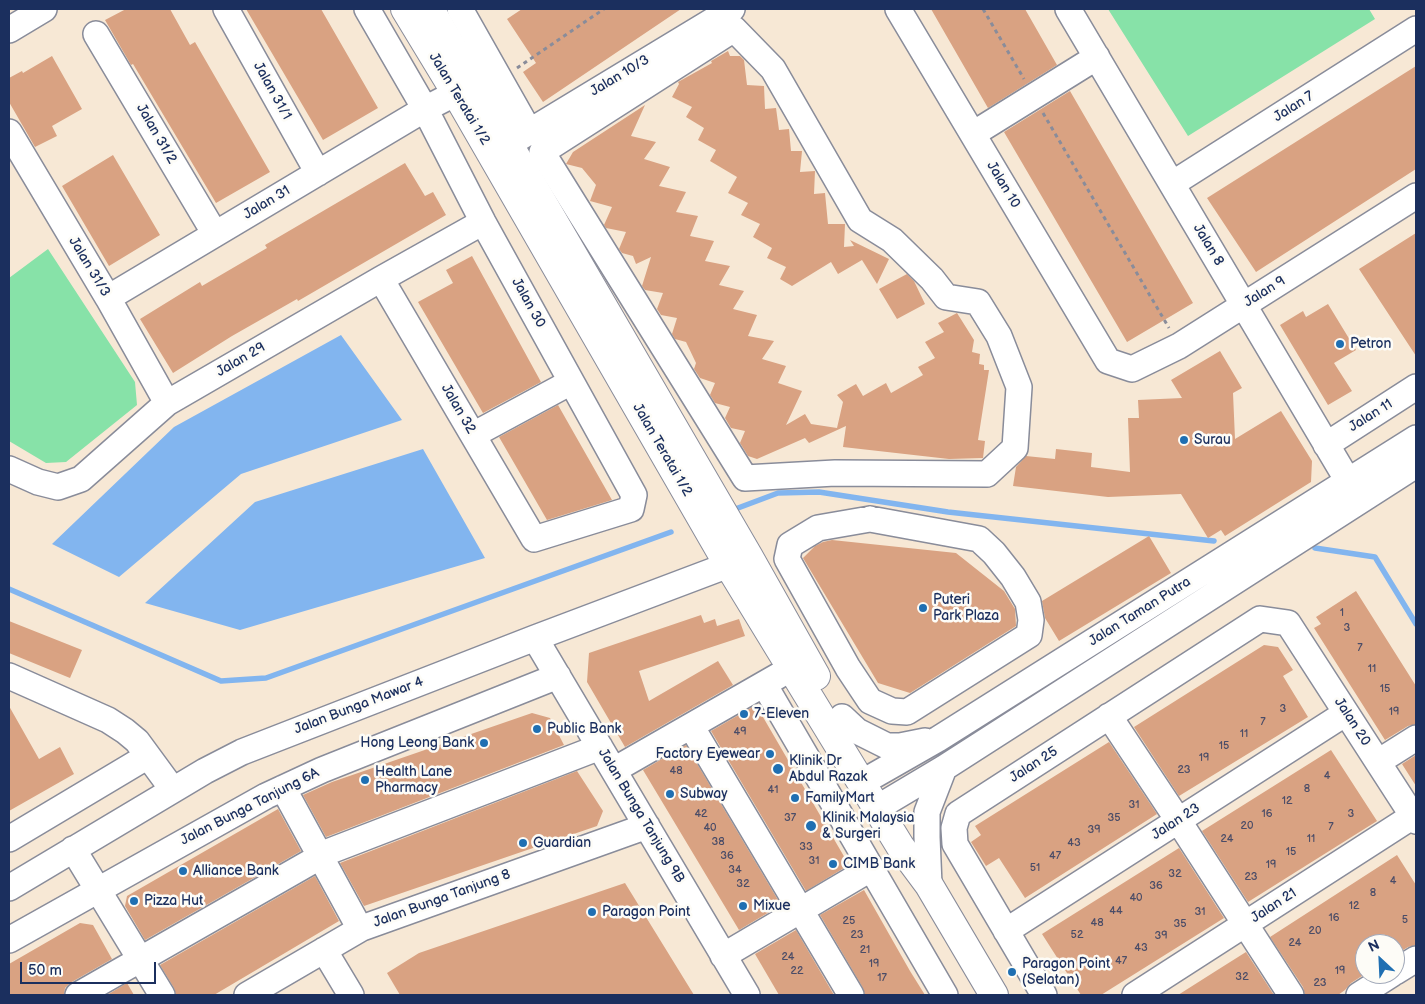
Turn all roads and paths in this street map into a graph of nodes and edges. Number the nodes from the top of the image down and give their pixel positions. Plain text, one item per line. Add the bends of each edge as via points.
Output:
1 (44, 9) edge
2 (226, 9) edge
3 (367, 9) edge
4 (405, 9) edge
5 (430, 9) edge
6 (461, 9) edge
7 (604, 9) edge
8 (898, 9) edge
9 (983, 9) edge
10 (1068, 9) edge
11 (1408, 9) edge
12 (718, 17) edge
13 (9, 30) edge
14 (1414, 33) edge
15 (96, 34) dead end
16 (1097, 57) junction
17 (500, 79) junction
18 (456, 93) junction
19 (1034, 96) junction
20 (426, 109) junction
21 (9, 132) edge
22 (973, 134) junction
23 (519, 138) junction
24 (318, 173) junction
25 (1172, 184) junction
26 (1416, 196) edge
27 (483, 222) junction
28 (215, 234) junction
29 (381, 279) junction
30 (108, 298) junction
31 (1244, 305) junction
32 (642, 313) junction
33 (616, 328) junction
34 (1179, 346) junction
35 (1108, 361) joint
36 (571, 382) junction
37 (1416, 387) edge
38 (167, 403) junction
39 (473, 435) junction
40 (1416, 438) edge
41 (1326, 444) junction
42 (1416, 465) edge
43 (9, 469) edge
44 (1348, 481) junction
45 (534, 539) joint
46 (739, 562) junction
47 (1288, 623) joint
48 (535, 638) junction
49 (848, 668) junction
50 (791, 669) junction
51 (9, 676) edge
52 (558, 676) junction
53 (820, 682) junction
54 (764, 684) junction
55 (1346, 713) junction
56 (1109, 716) junction
57 (842, 718) junction
58 (691, 726) junction
59 (1416, 738) edge
60 (938, 739) junction
61 (600, 747) junction
62 (148, 756) junction
63 (1378, 762) junction
64 (944, 768) junction
65 (614, 770) junction
66 (869, 779) junction
67 (283, 788) junction
68 (173, 790) junction
69 (885, 803) junction
70 (1415, 818) edge
71 (1178, 820) junction
72 (647, 826) junction
73 (9, 839) edge
74 (73, 849) junction
75 (320, 856) junction
76 (872, 868) junction
77 (929, 885) junction
78 (9, 888) edge
79 (98, 889) junction
80 (800, 910) junction
81 (1246, 924) junction
82 (360, 929) junction
83 (1006, 931) junction
84 (9, 940) edge
85 (324, 950) junction
86 (723, 956) junction
87 (140, 959) junction
88 (1416, 959) edge
89 (1405, 966) edge
90 (1376, 984) edge
91 (78, 995) edge
92 (162, 995) edge
93 (247, 995) edge
94 (351, 995) edge
95 (747, 995) edge
96 (851, 995) edge
97 (945, 995) edge
98 (994, 995) edge
99 (1044, 995) edge
100 (1135, 995) edge
101 (1291, 995) edge
102 (1359, 995) edge

1 - 13 street
2 - 24 street, Jalan 31/1
3 - 20 street, Jalan 30
4 - 18 main road, Jalan Teratai 1/2
5 - 23 main road, Jalan Teratai 1/2
6 - 17 street
7 - 17 path
8 - 22 street, Jalan 10
9 - 19 path
10 - 16 street, Jalan 8
11 - 14 street
12 - 23 street, Jalan 10/3
12 - 32 street via 542,152
12 - 32 street via 773,69 860,220 892,240 932,278 946,297 978,302 999,336 1019,387 1014,448 987,474 835,473 745,478
14 - 25 street, Jalan 7
15 - 28 street, Jalan 31/2
16 - 19 street
16 - 25 street, Jalan 8
17 - 23 street
18 - 20 street, Jalan 31
18 - 46 main road, Jalan Teratai 1/2
19 - 22 street
19 - 34 path
20 - 24 street, Jalan 31
20 - 27 street, Jalan 30
21 - 30 street, Jalan 31/3
22 - 35 street, Jalan 10
23 - 33 main road, Jalan Teratai 1/2
24 - 28 street, Jalan 31
25 - 31 street, Jalan 8
26 - 31 street, Jalan 9
27 - 29 street, Jalan 29
27 - 36 street, Jalan 30
28 - 30 street, Jalan 31
29 - 38 street, Jalan 29
29 - 39 street, Jalan 32
30 - 38 street, Jalan 31/3
31 - 34 street, Jalan 9
31 - 41 street, Jalan 8
32 - 33 street
33 - 46 main road, Jalan Teratai 1/2
34 - 35 street, Jalan 9 via 1132,369
36 - 39 street
36 - 45 street, Jalan 30 via 634,495 631,509
37 - 41 street, Jalan 11
38 - 43 street, Jalan 29 via 81,479 58,487
39 - 45 street, Jalan 32
40 - 44 street, Jalan Taman Putra
41 - 44 street, Jalan 8
42 - 64 street, Jalan Taman Putra
44 - 60 street, Jalan Taman Putra
46 - 48 street, Jalan Bunga Mawar 4
46 - 50 main road, Jalan Teratai 1/2
46 - 53 main road, Jalan Teratai 1/2
47 - 55 street, Jalan 20
47 - 56 street, Jalan 25 via 1260,619
48 - 52 street, Jalan Bunga Tanjung 9B
48 - 68 street, Jalan Bunga Mawar 4 via 266,742
49 - 49 street via 788,559 790,544 818,528 870,519 979,539 994,552 1028,602 1029,635 907,712 892,712 870,701
49 - 53 street
50 - 54 street
50 - 66 main road, Jalan Teratai 1/2
51 - 62 street via 108,720 125,730
52 - 61 street, Jalan Bunga Tanjung 9B
52 - 67 street, Jalan Bunga Tanjung 6A
53 - 57 main road, Jalan Teratai 1/2
54 - 58 street
54 - 76 street
55 - 63 street, Jalan 20
55 - 71 street, Jalan 23
56 - 71 street
56 - 83 street, Jalan 25 via 958,814 954,828 955,844
57 - 60 street via 858,731 887,746
57 - 66 main road, Jalan Teratai 1/2
58 - 65 street
58 - 80 street
59 - 63 street
60 - 66 street, Jalan Taman Putra
61 - 65 street, Jalan Bunga Tanjung 9B
61 - 75 street
62 - 68 street
62 - 73 street
63 - 70 street, Jalan 20
64 - 69 street, Jalan Taman Putra
64 - 77 street via 927,812
65 - 72 street, Jalan Bunga Tanjung 9B
66 - 69 main road, Jalan Teratai 1/2
67 - 75 street
67 - 79 street, Jalan Bunga Tanjung 6A
68 - 74 street, Jalan Bunga Mawar 4
69 - 77 main road, Jalan Teratai 1/2 via 900,846
70 - 81 street, Jalan 21
71 - 81 street
71 - 83 street, Jalan 23
72 - 82 street, Jalan Bunga Tanjung 8
72 - 86 street, Jalan Bunga Tanjung 9B
74 - 78 street, Jalan Bunga Mawar 4
74 - 79 street
75 - 82 street
75 - 87 street
76 - 80 street
76 - 97 street
77 - 98 main road, Jalan Teratai 1/2
79 - 84 street, Jalan Bunga Tanjung 6A
79 - 87 street
80 - 86 street
80 - 96 street
81 - 100 street, Jalan 21
81 - 101 street
82 - 85 street, Jalan Bunga Tanjung 8
83 - 99 street, Jalan 25
85 - 93 street, Jalan Bunga Tanjung 8
85 - 94 street
86 - 95 street, Jalan Bunga Tanjung 9B
87 - 91 street
87 - 92 street
88 - 89 street
90 - 102 street

